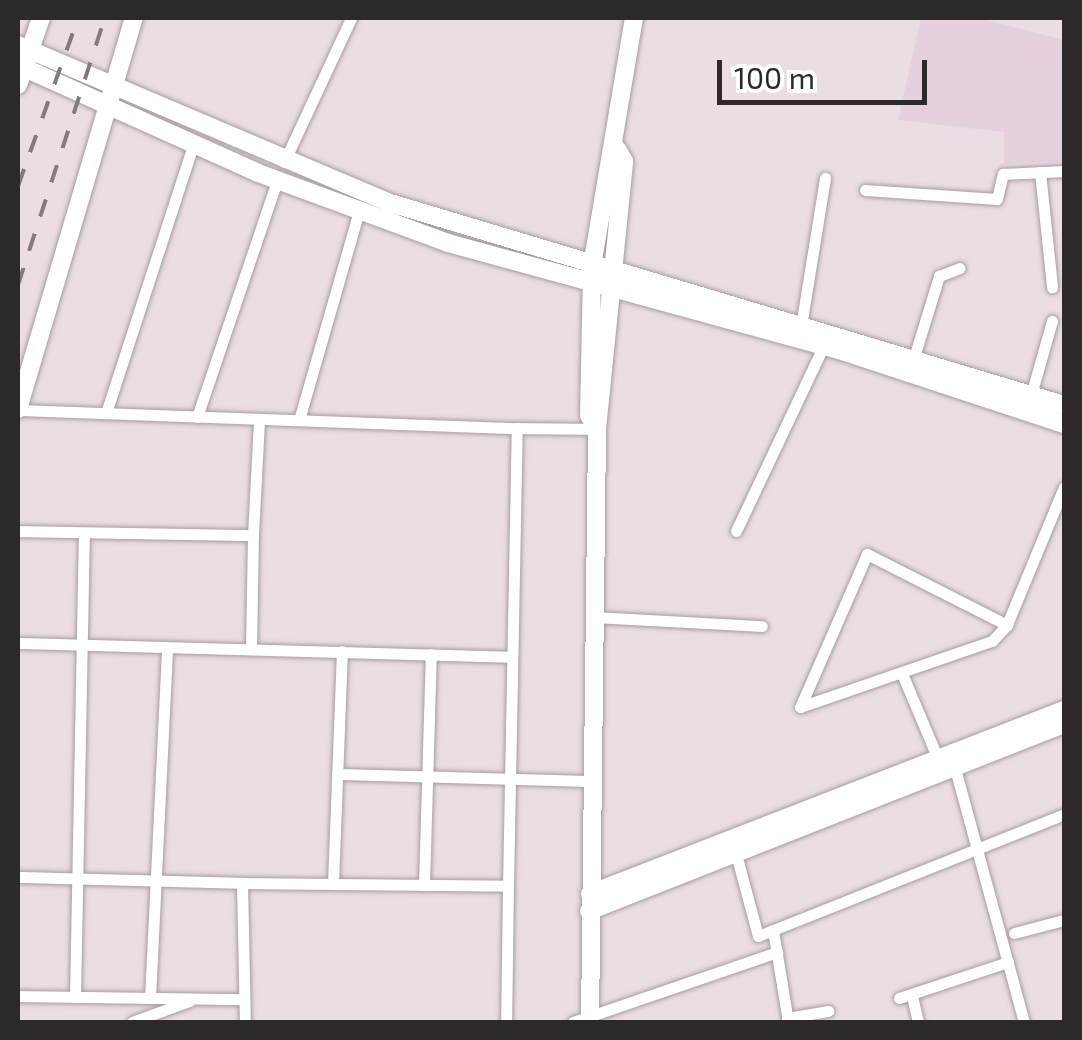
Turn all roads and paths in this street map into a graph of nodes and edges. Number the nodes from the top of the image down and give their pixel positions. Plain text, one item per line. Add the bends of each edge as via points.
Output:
1 (41, 18) edge
2 (134, 18) edge
3 (352, 18) edge
4 (634, 18) edge
5 (21, 63) edge
6 (110, 99) junction
7 (193, 146) junction
8 (284, 162) junction
9 (1064, 171) edge
10 (1040, 172) junction
11 (825, 178) dead end
12 (278, 181) junction
13 (865, 190) dead end
14 (359, 211) junction
15 (960, 268) dead end
16 (600, 269) junction
17 (1052, 288) dead end
18 (599, 291) junction
19 (802, 320) junction
20 (1052, 321) dead end
21 (823, 347) junction
22 (915, 354) junction
23 (1031, 395) junction
24 (1064, 405) edge
25 (18, 410) edge
26 (106, 414) junction
27 (197, 417) junction
28 (259, 419) junction
29 (299, 420) junction
30 (1064, 424) edge
31 (517, 428) junction
32 (596, 429) junction
33 (1064, 487) edge
34 (18, 531) edge
35 (736, 531) dead end
36 (84, 532) junction
37 (253, 536) junction
38 (594, 616) junction
39 (1007, 624) junction
40 (762, 626) dead end
41 (18, 643) edge
42 (85, 645) junction
43 (167, 647) junction
44 (250, 649) junction
45 (342, 651) junction
46 (431, 654) junction
47 (512, 656) junction
48 (903, 676) junction
49 (1064, 710) edge
50 (1064, 724) edge
51 (948, 760) junction
52 (337, 774) junction
53 (427, 777) junction
54 (510, 777) junction
55 (592, 781) junction
56 (1064, 814) edge
57 (979, 846) junction
58 (736, 854) junction
59 (18, 877) edge
60 (80, 879) junction
61 (162, 881) junction
62 (242, 883) junction
63 (333, 884) junction
64 (424, 885) junction
65 (508, 886) junction
66 (590, 903) junction
67 (1064, 920) edge
68 (773, 930) junction
69 (1014, 933) dead end
70 (776, 952) junction
71 (1008, 962) junction
72 (18, 996) edge
73 (75, 997) junction
74 (150, 998) junction
75 (194, 998) junction
76 (242, 999) junction
77 (828, 1011) dead end
78 (585, 1020) edge
79 (788, 1020) edge
80 (132, 1022) edge
81 (245, 1022) edge
82 (506, 1022) edge
83 (918, 1022) edge
84 (1024, 1022) edge

1 - 5 street
2 - 6 street
3 - 8 street
4 - 16 street
5 - 6 street
6 - 7 street
6 - 8 street
6 - 25 street
7 - 12 street
7 - 26 street
8 - 16 street
9 - 10 street
10 - 13 street via 1003,174 997,199
10 - 17 street
11 - 19 street
12 - 14 street
12 - 27 street
14 - 18 street
14 - 29 street
15 - 22 street via 939,276
16 - 18 street
16 - 19 street
18 - 21 street
18 - 32 street
19 - 22 street
20 - 23 street
21 - 30 street
21 - 35 street
22 - 23 street
23 - 24 street
25 - 26 street
26 - 27 street
27 - 28 street
28 - 29 street
28 - 37 street
29 - 31 street
31 - 32 street
31 - 47 street
32 - 38 street
33 - 39 street
34 - 36 street
36 - 37 street
36 - 42 street
37 - 44 street
38 - 40 street
38 - 55 street
39 - 48 street via 992,641
39 - 48 street via 867,554 800,707
41 - 42 street
42 - 43 street
42 - 60 street
43 - 44 street
43 - 61 street
44 - 45 street
45 - 46 street
45 - 52 street
46 - 47 street
46 - 53 street
47 - 54 street
48 - 51 street
49 - 51 street
50 - 51 street
51 - 57 street
51 - 58 street
51 - 66 street
52 - 53 street
52 - 63 street
53 - 54 street
53 - 64 street
54 - 55 street
54 - 65 street
55 - 66 street
56 - 57 street
57 - 68 street
57 - 71 street
58 - 66 street
58 - 68 street via 758,936
59 - 60 street
60 - 61 street
60 - 73 street
61 - 62 street
61 - 74 street
62 - 63 street
62 - 76 street
63 - 64 street
64 - 65 street
65 - 82 street
66 - 78 street
67 - 69 street
68 - 70 street
70 - 78 street
70 - 79 street
71 - 83 street via 906,997
71 - 84 street
72 - 73 street
73 - 74 street
74 - 75 street
75 - 76 street
75 - 80 street
76 - 81 street
77 - 79 street

